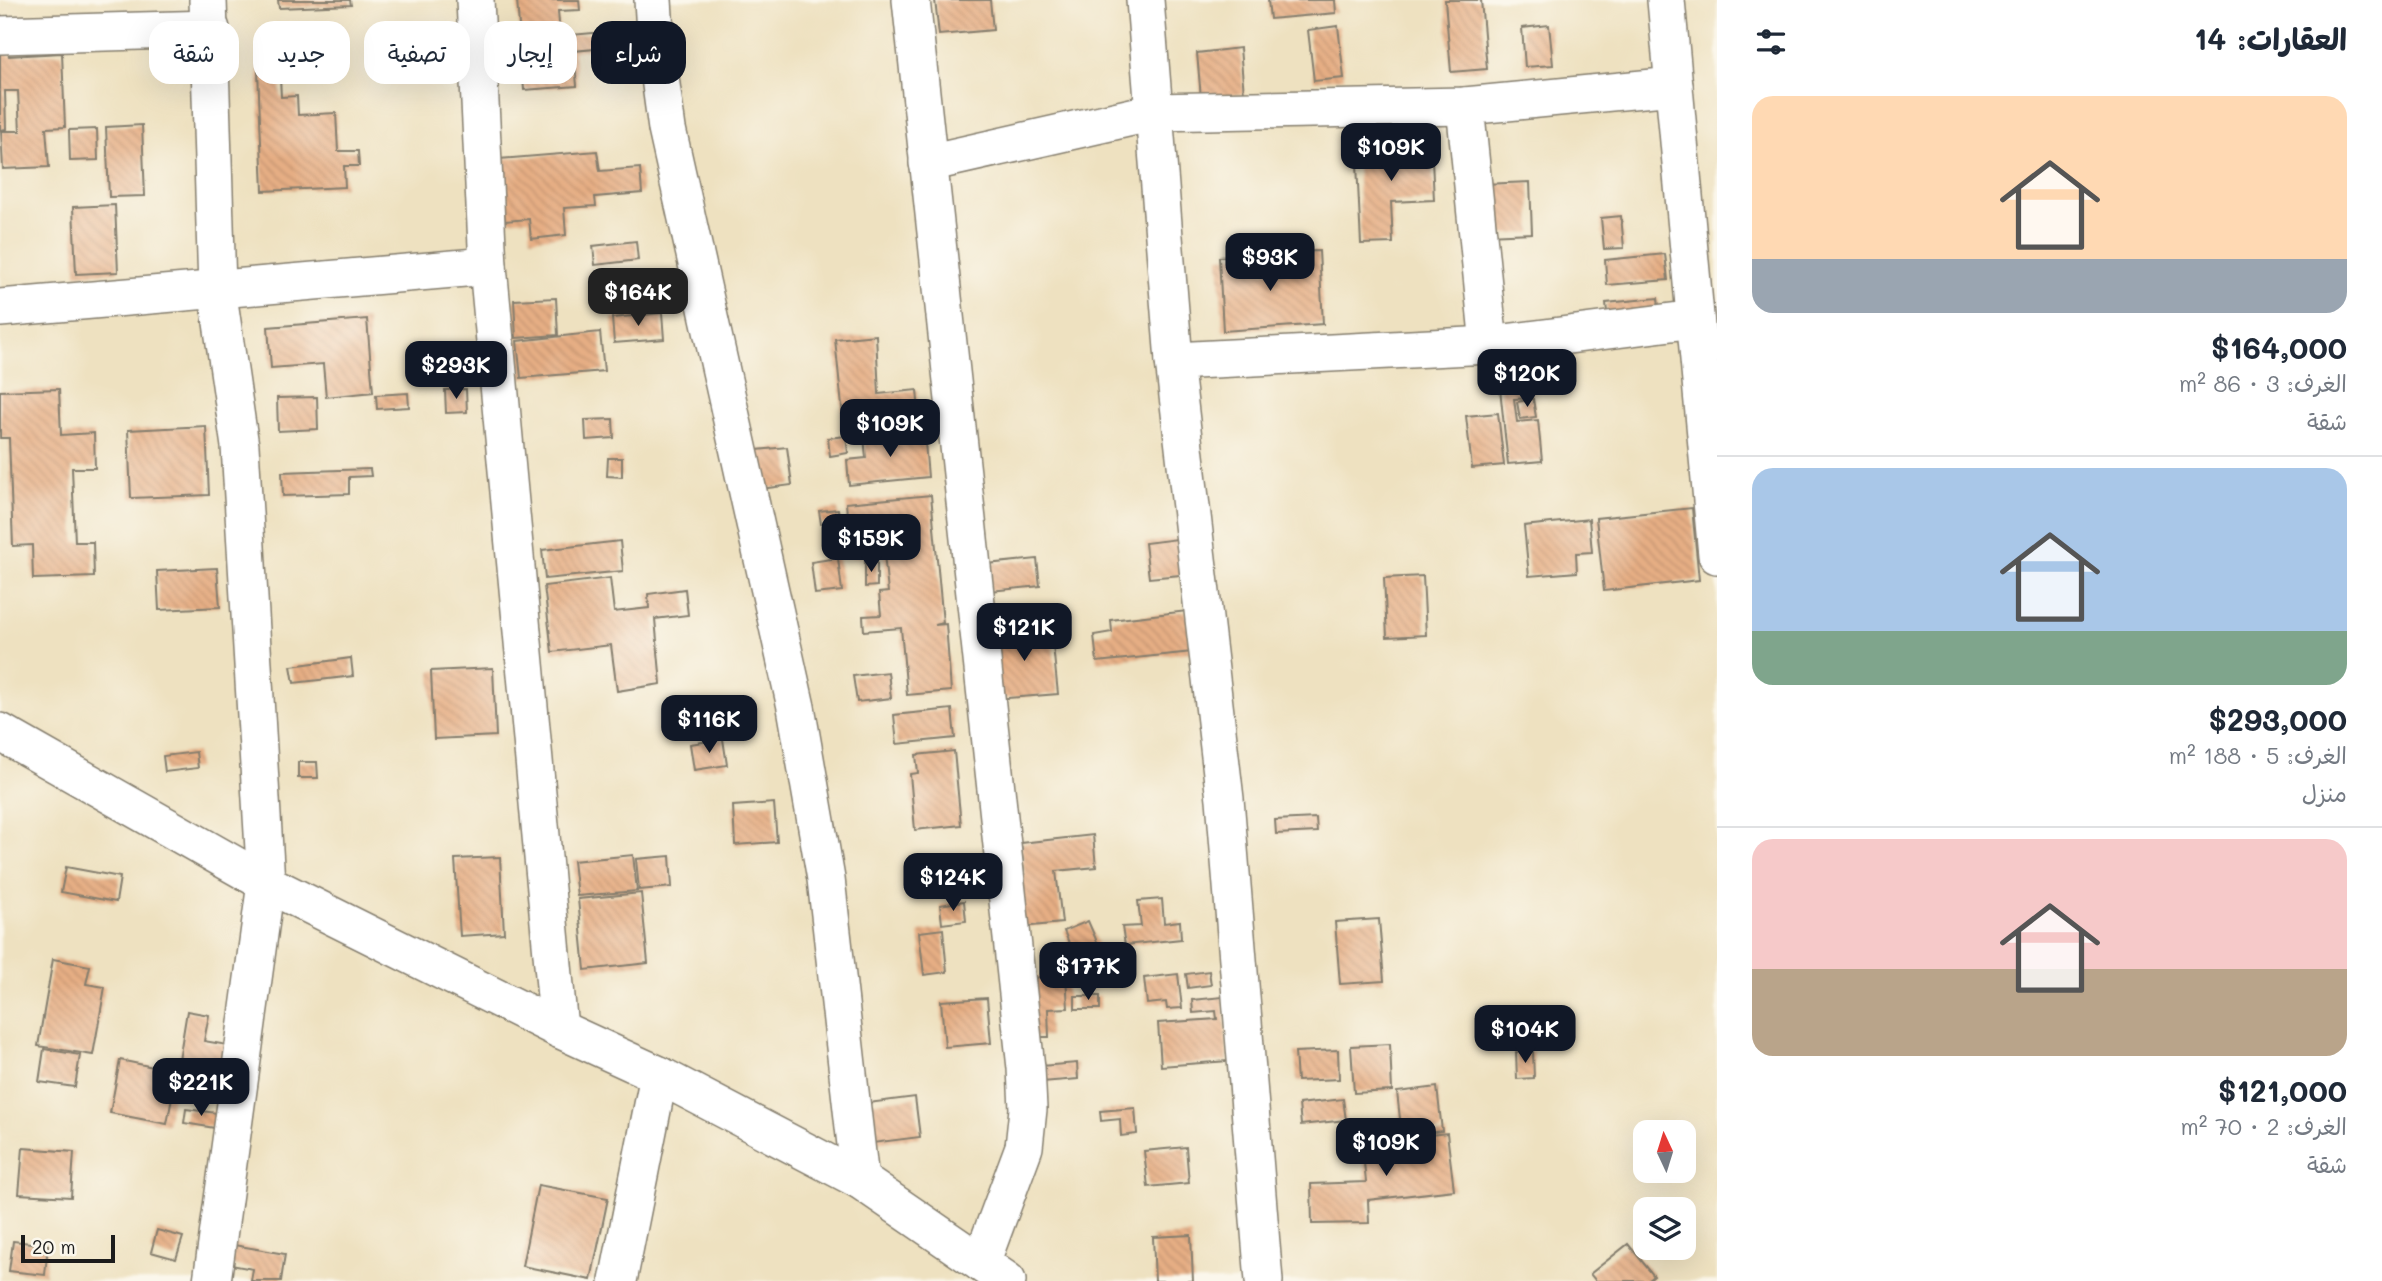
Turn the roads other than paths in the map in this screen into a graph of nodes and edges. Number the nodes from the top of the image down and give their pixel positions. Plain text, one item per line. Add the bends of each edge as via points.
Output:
1 (475, 0) edge
2 (653, 0) edge
3 (911, 0) edge
4 (1145, 0) edge
5 (1666, 0) edge
6 (210, 15) edge
7 (0, 35) edge
8 (1674, 86) junction
9 (1465, 106) junction
10 (1154, 112) junction
11 (928, 163) junction
12 (488, 266) junction
13 (217, 288) junction
14 (0, 308) edge
15 (1695, 318) junction
16 (1489, 345) junction
17 (1174, 361) junction
18 (1717, 555) edge
19 (0, 732) edge
20 (266, 883) junction
21 (559, 1029) junction
22 (659, 1075) junction
23 (860, 1180) junction
24 (994, 1272) edge
25 (212, 1281) edge
26 (618, 1281) edge
27 (1264, 1281) edge

1 - 12 street
2 - 23 street via 667,130 803,747 826,879
3 - 11 street
4 - 10 street
5 - 8 street
6 - 7 street
6 - 13 street
8 - 9 street
8 - 15 street
9 - 10 street
9 - 16 street
10 - 11 street
10 - 17 street
11 - 24 street via 1027,1082 1024,1147
12 - 13 street
12 - 21 street
13 - 14 street
13 - 20 street via 240,446
15 - 16 street
15 - 18 street
16 - 17 street
17 - 27 street via 1226,799
19 - 20 street
20 - 21 street
20 - 25 street
21 - 22 street
22 - 23 street
22 - 26 street
23 - 24 street

